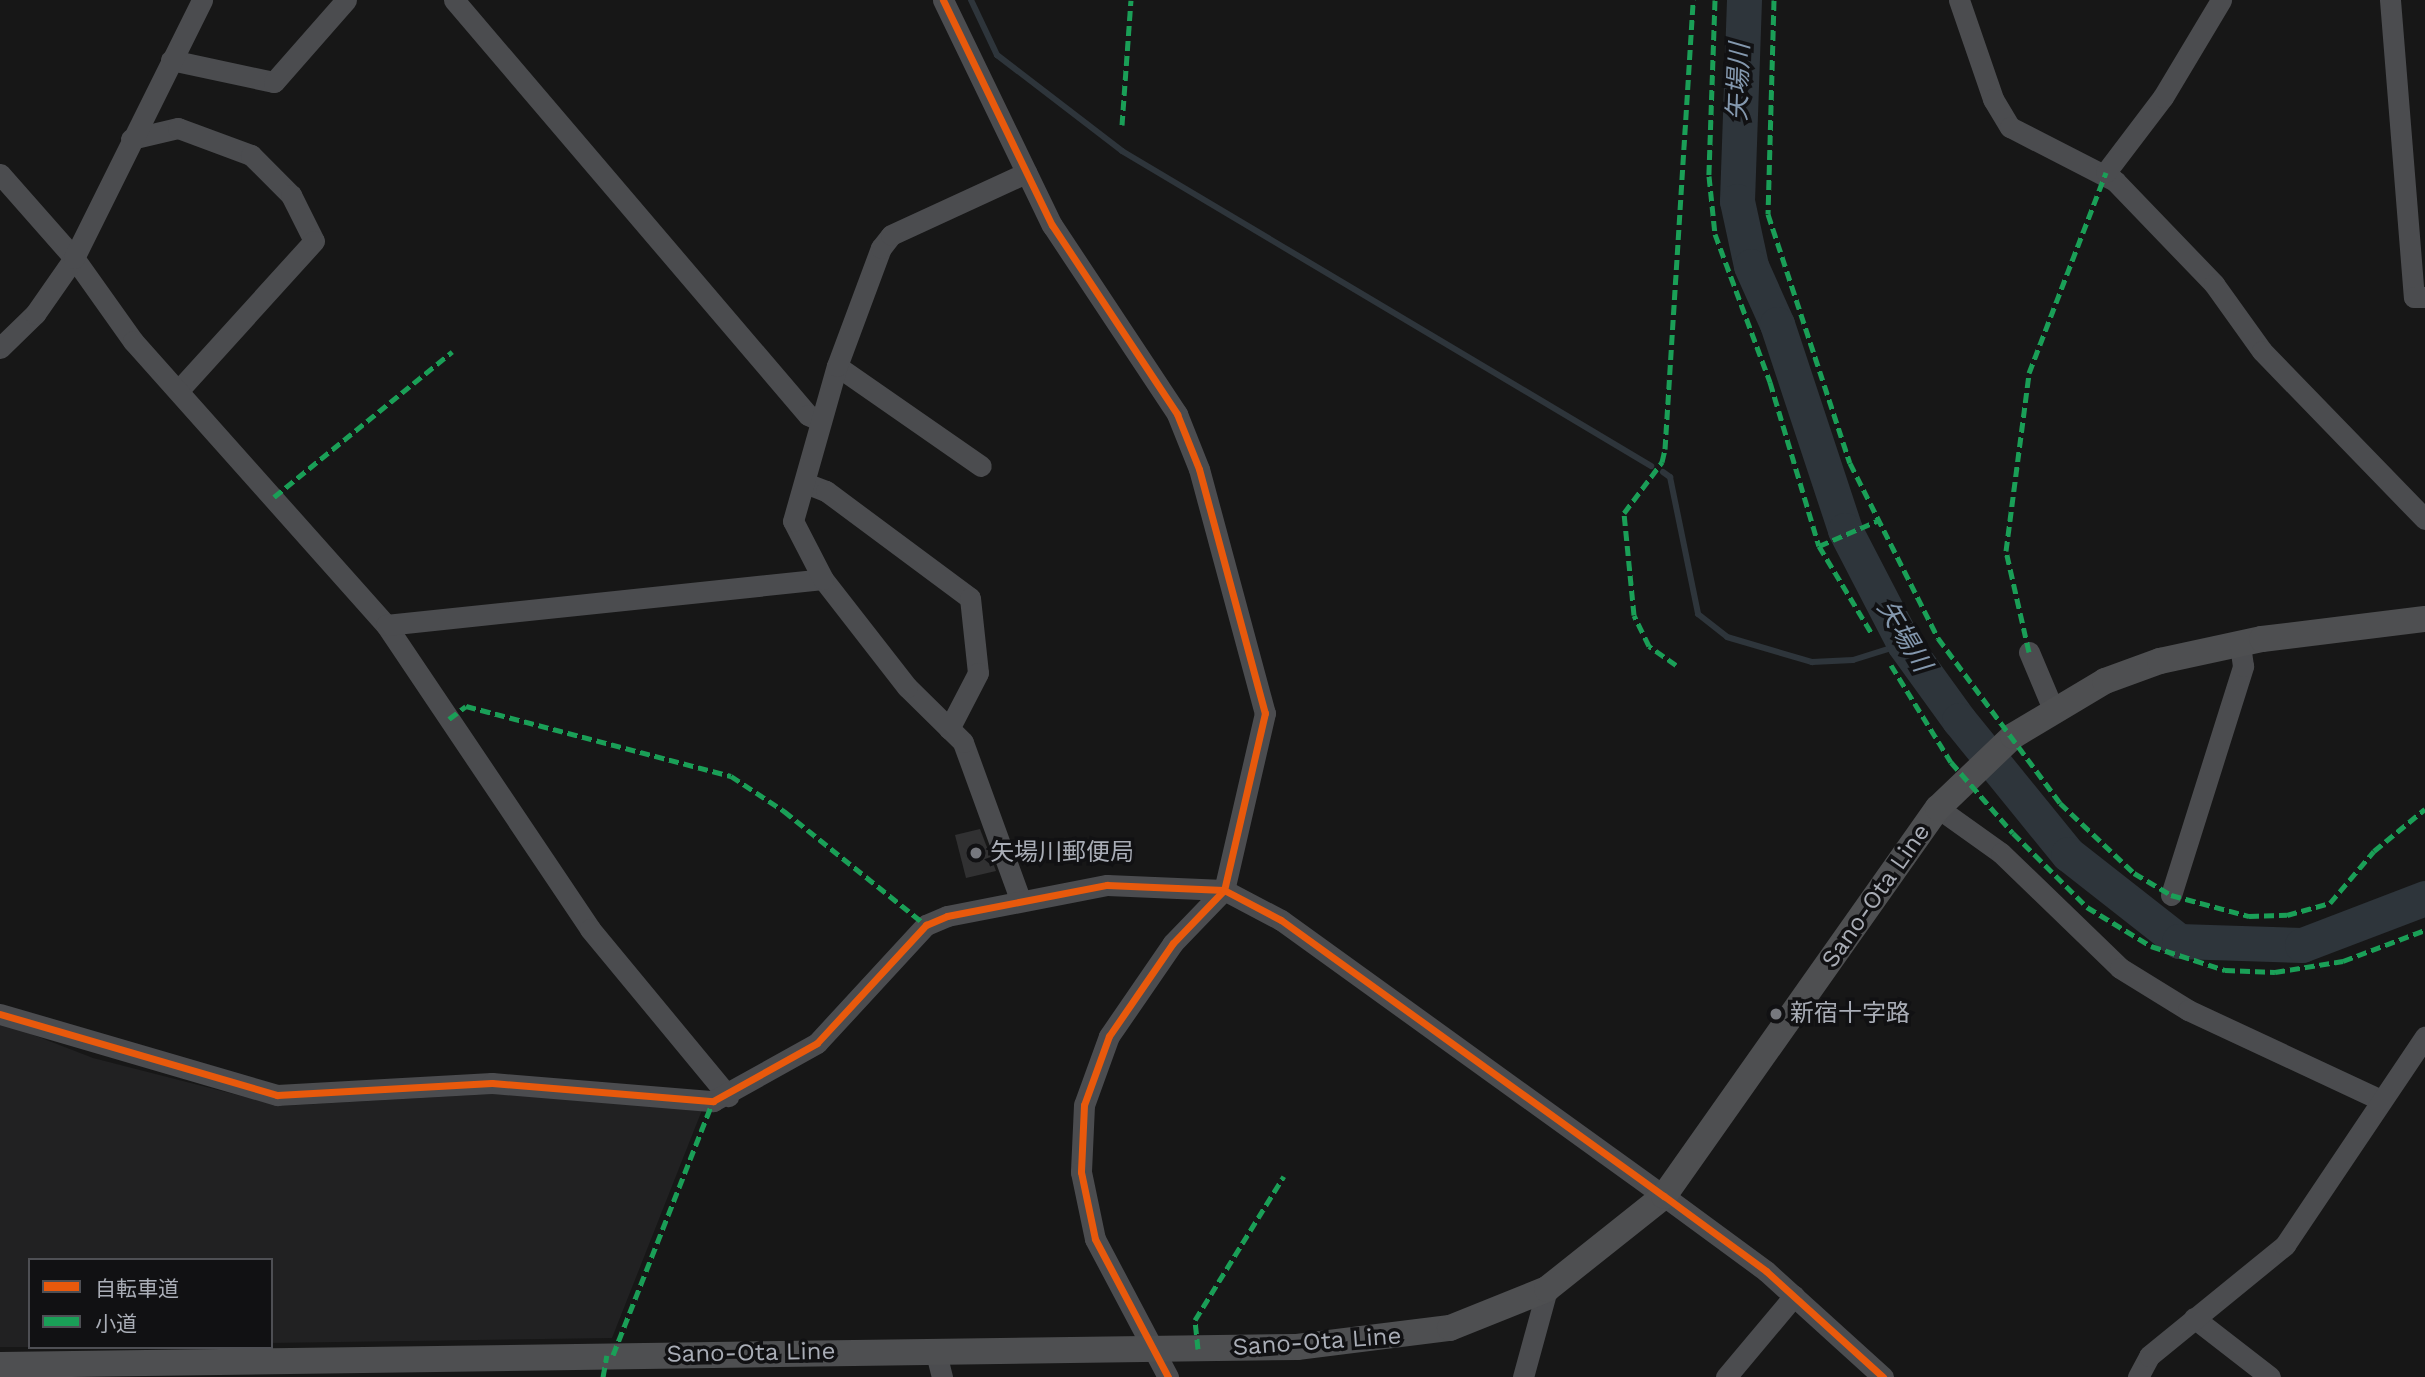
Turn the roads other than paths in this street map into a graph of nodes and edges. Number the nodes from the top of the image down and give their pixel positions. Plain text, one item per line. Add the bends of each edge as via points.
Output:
1 (202, 0) edge
2 (346, 0) edge
3 (454, 0) edge
4 (943, 0) edge
5 (1959, 0) edge
6 (2221, 0) edge
7 (2390, 0) edge
8 (171, 60) junction
9 (131, 139) junction
10 (2106, 172) junction
11 (1026, 173) junction
12 (0, 174) edge
13 (74, 258) junction
14 (2425, 297) edge
15 (0, 348) edge
16 (837, 366) junction
17 (180, 389) junction
18 (821, 421) junction
19 (981, 466) dead end
20 (805, 483) junction
21 (2425, 519) edge
22 (823, 579) junction
23 (2425, 619) edge
24 (386, 625) junction
25 (2240, 643) junction
26 (2029, 652) dead end
27 (2053, 709) junction
28 (949, 729) junction
29 (1938, 808) junction
30 (1224, 890) junction
31 (2171, 895) dead end
32 (1020, 899) junction
33 (0, 1014) edge
34 (2425, 1037) edge
35 (728, 1096) junction
36 (2379, 1099) junction
37 (1664, 1196) junction
38 (1547, 1289) junction
39 (1794, 1296) junction
40 (2194, 1318) junction
41 (1150, 1348) junction
42 (0, 1365) edge
43 (939, 1365) edge
44 (1168, 1377) edge
45 (1523, 1377) edge
46 (1726, 1377) edge
47 (1883, 1377) edge
48 (2138, 1377) edge
49 (2270, 1377) edge

1 - 8 street
2 - 8 street via 274,82
3 - 18 street via 808,415
4 - 11 street
5 - 10 street via 2003,118 2019,133
6 - 10 street via 2163,97
7 - 14 street via 2414,297
8 - 9 street
9 - 13 street
9 - 17 street via 178,128 251,155 290,195 314,242
10 - 21 street via 2214,284 2262,351
11 - 16 street via 891,235 881,248
11 - 30 street via 1078,268 1164,389 1215,523 1265,713
12 - 13 street
13 - 15 street via 35,314
13 - 17 street via 133,341
16 - 18 street
16 - 19 street
17 - 24 street
18 - 20 street
20 - 22 street via 793,521
20 - 28 street via 826,491 970,598 978,673
22 - 24 street
22 - 28 street via 907,687
23 - 25 main road, Sano-Ota Line
24 - 35 street via 590,929
25 - 27 main road, Sano-Ota Line via 2160,661
25 - 31 street via 2240,676
26 - 27 street
27 - 29 main road, Sano-Ota Line via 1969,775
28 - 32 street via 963,742
29 - 36 street via 2001,853 2119,968 2188,1010
29 - 37 main road, Sano-Ota Line
30 - 32 street via 1152,882
30 - 37 street via 1281,920
30 - 41 street via 1173,943 1109,1036 1084,1105 1081,1172 1089,1217
32 - 35 street via 926,925 817,1043
33 - 35 street via 277,1095 492,1083 713,1101
34 - 36 street
36 - 40 street via 2285,1245
37 - 38 main road, Sano-Ota Line
37 - 39 street
38 - 41 main road, Sano-Ota Line via 1450,1328 1381,1341
38 - 45 street
39 - 46 street
39 - 47 street
40 - 48 street via 2149,1356
40 - 49 street
41 - 43 main road, Sano-Ota Line
41 - 44 street
42 - 43 main road, Sano-Ota Line

